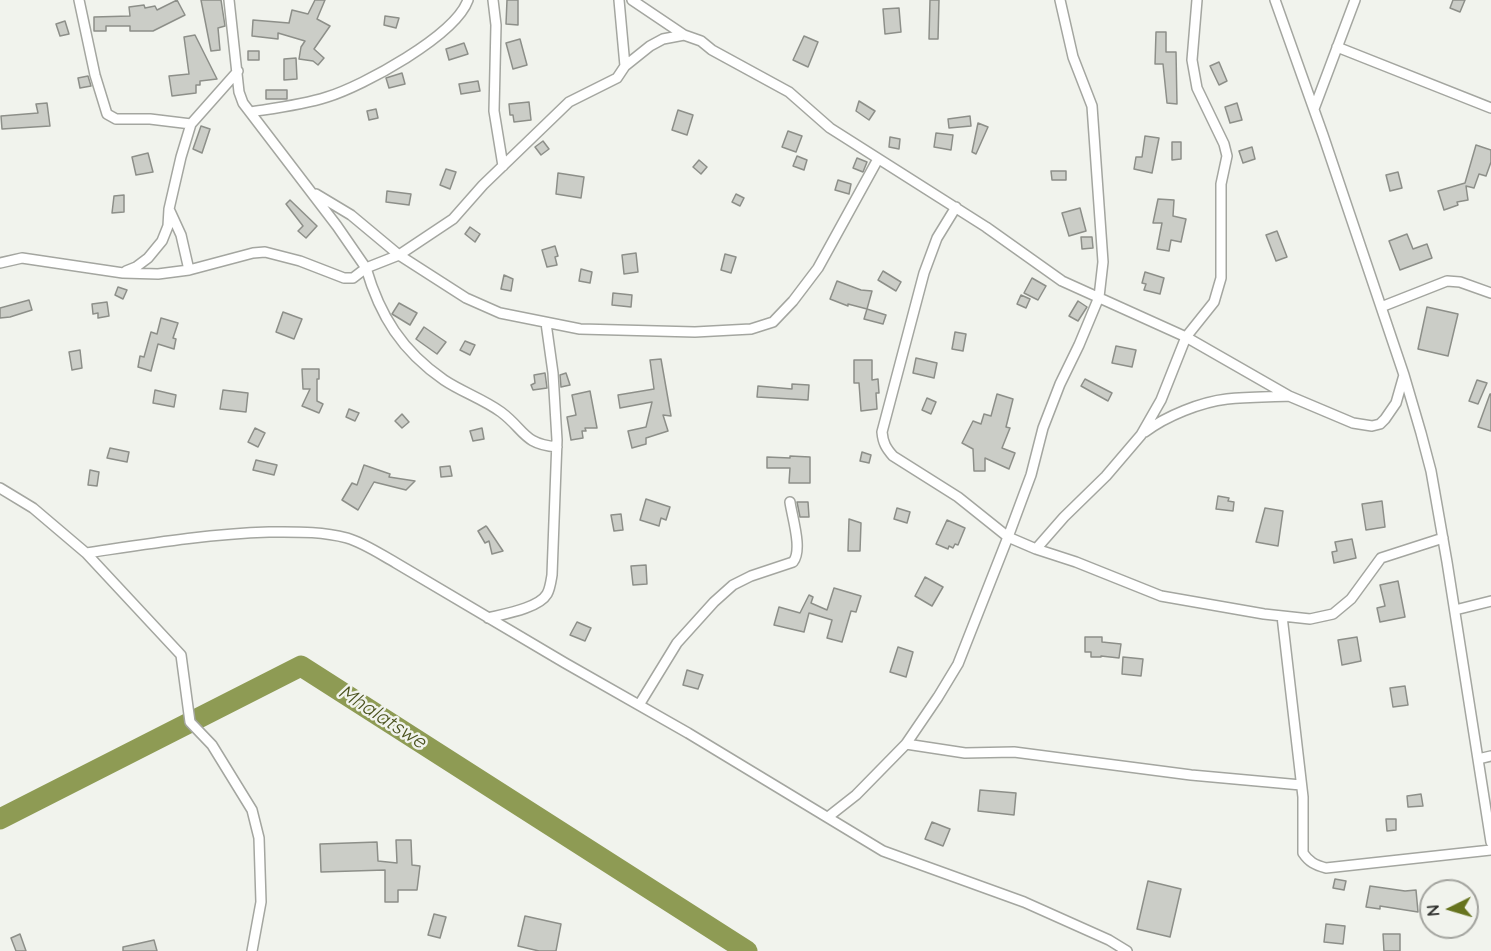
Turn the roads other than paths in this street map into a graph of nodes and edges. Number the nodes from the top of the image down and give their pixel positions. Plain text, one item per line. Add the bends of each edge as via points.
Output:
1 (80, 0) edge
2 (229, 0) edge
3 (468, 0) edge
4 (494, 0) edge
5 (619, 0) edge
6 (632, 0) edge
7 (1060, 0) edge
8 (1197, 0) edge
9 (1275, 0) edge
10 (1355, 0) edge
11 (684, 35) junction
12 (1337, 47) junction
13 (625, 66) junction
14 (238, 70) junction
15 (1491, 108) edge
16 (1314, 109) junction
17 (250, 112) junction
18 (191, 124) junction
19 (878, 159) junction
20 (503, 166) junction
21 (311, 191) junction
22 (956, 207) junction
23 (169, 209) junction
24 (399, 255) junction
25 (0, 263) edge
26 (366, 268) junction
27 (189, 270) junction
28 (123, 273) junction
29 (1491, 292) edge
30 (1099, 297) junction
31 (1381, 307) junction
32 (546, 323) junction
33 (1186, 337) junction
34 (1404, 375) junction
35 (1289, 396) junction
36 (1141, 435) junction
37 (557, 447) junction
38 (0, 488) edge
39 (790, 502) dead end
40 (1008, 537) junction
41 (1443, 538) junction
42 (1036, 549) junction
43 (86, 553) junction
44 (1491, 601) edge
45 (1455, 610) junction
46 (1282, 616) junction
47 (488, 618) junction
48 (639, 705) junction
49 (906, 744) junction
50 (1491, 756) edge
51 (1478, 759) junction
52 (1301, 785) junction
53 (828, 817) junction
54 (1491, 842) edge
55 (1491, 850) edge
56 (252, 951) edge
57 (1127, 951) edge

1 - 18 street via 107,114 116,119
2 - 14 street
3 - 17 street via 459,15 427,45 370,78 328,97
4 - 20 street via 494,111
5 - 13 street
6 - 11 street
7 - 30 street via 1073,57 1092,106 1103,262
8 - 33 street via 1192,60 1197,88 1227,156 1221,184 1221,278 1214,302
9 - 16 street
10 - 12 street
11 - 13 street via 663,39
11 - 19 street via 789,92 830,128
12 - 15 street
12 - 16 street
13 - 20 street via 617,78 568,102
14 - 17 street via 239,92
14 - 18 street
16 - 31 street
17 - 21 street
18 - 23 street
19 - 22 street
19 - 32 street via 818,268 773,322 751,329 695,332 580,329
20 - 24 street via 453,219
21 - 24 street via 351,215
21 - 26 street
22 - 30 street via 1062,281
22 - 40 street via 937,238 924,273 882,432 883,441 893,456 958,497
23 - 27 street via 181,235
23 - 28 street via 162,241 147,258
24 - 26 street
24 - 32 street via 466,298 500,313
25 - 28 street via 22,258
26 - 27 street via 353,278 344,278 265,252
26 - 37 street via 390,327 414,355 444,380 501,412 531,441
27 - 28 street
29 - 31 street via 1447,281
30 - 33 street
30 - 40 street via 1060,384
31 - 34 street
32 - 37 street
33 - 35 street
33 - 36 street via 1161,400
34 - 35 street via 1396,403 1380,424 1372,426 1353,423
34 - 41 street via 1431,471
35 - 36 street via 1226,399 1187,410
36 - 42 street
37 - 47 street via 549,591 538,603
38 - 43 street via 33,508
39 - 48 street via 797,558 733,585 714,602 677,643
40 - 42 street
40 - 49 street via 958,664
41 - 45 street
41 - 46 street via 1381,558 1351,599 1333,614 1310,619
42 - 46 street via 1161,596
43 - 47 street via 232,533 316,532 372,549
43 - 56 street via 181,655 190,722 212,745 252,810 259,838 261,902
44 - 45 street
45 - 51 street
46 - 52 street
47 - 48 street
48 - 53 street
49 - 52 street via 965,753 1014,752
49 - 53 street via 856,795
50 - 51 street
51 - 54 street
52 - 55 street via 1303,853 1315,865 1326,868
53 - 57 street via 883,851 1023,902

